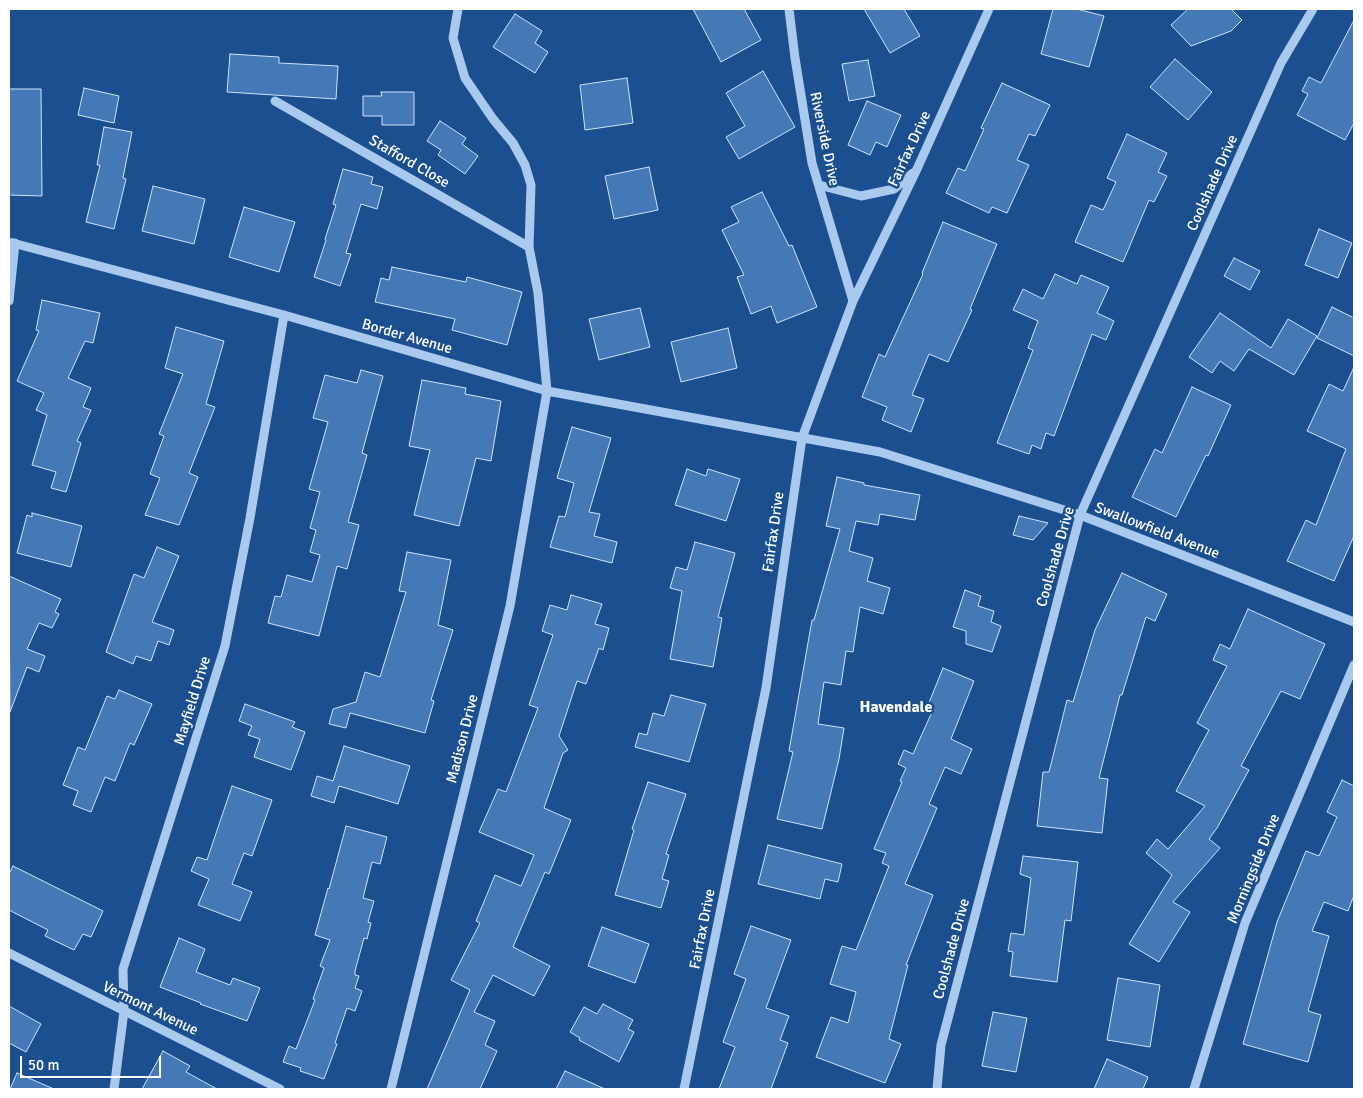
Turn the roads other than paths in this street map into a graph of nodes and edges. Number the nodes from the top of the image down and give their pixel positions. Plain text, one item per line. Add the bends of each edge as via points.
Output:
1 (458, 9) edge
2 (790, 9) edge
3 (989, 9) edge
4 (1313, 9) edge
5 (275, 101) dead end
6 (916, 169) junction
7 (819, 185) junction
8 (12, 243) edge
9 (529, 247) junction
10 (854, 301) junction
11 (9, 302) edge
12 (284, 315) junction
13 (547, 391) junction
14 (802, 438) junction
15 (1080, 515) junction
16 (1354, 622) edge
17 (1354, 665) edge
18 (9, 953) edge
19 (124, 1011) junction
20 (114, 1089) edge
21 (280, 1089) edge
22 (391, 1089) edge
23 (684, 1089) edge
24 (937, 1089) edge
25 (1194, 1089) edge

1 - 9 street, Madison Drive via 453,38 465,78 513,143 531,185
2 - 7 street, Riverside Drive via 812,163
3 - 6 street, Fairfax Drive
4 - 15 street, Coolshade Drive via 1281,63
5 - 9 street, Stafford Close
6 - 7 street via 894,189 861,196
6 - 10 street, Fairfax Drive
7 - 10 street, Riverside Drive
8 - 11 street
8 - 12 street, Border Avenue
9 - 13 street, Madison Drive via 538,293
10 - 14 street, Fairfax Drive
12 - 13 street, Border Avenue
12 - 19 street, Mayfield Drive via 225,646 124,969
13 - 14 street, Border Avenue
13 - 22 street, Madison Drive via 510,606
14 - 15 street, Swallowfield Avenue via 880,452
14 - 23 street, Fairfax Drive via 766,688
15 - 16 street, Swallowfield Avenue
15 - 24 street, Coolshade Drive via 941,1045
17 - 25 street, Morningside Drive via 1245,923
18 - 19 street, Vermont Avenue
19 - 20 street, Mayfield Drive
19 - 21 street, Vermont Avenue

